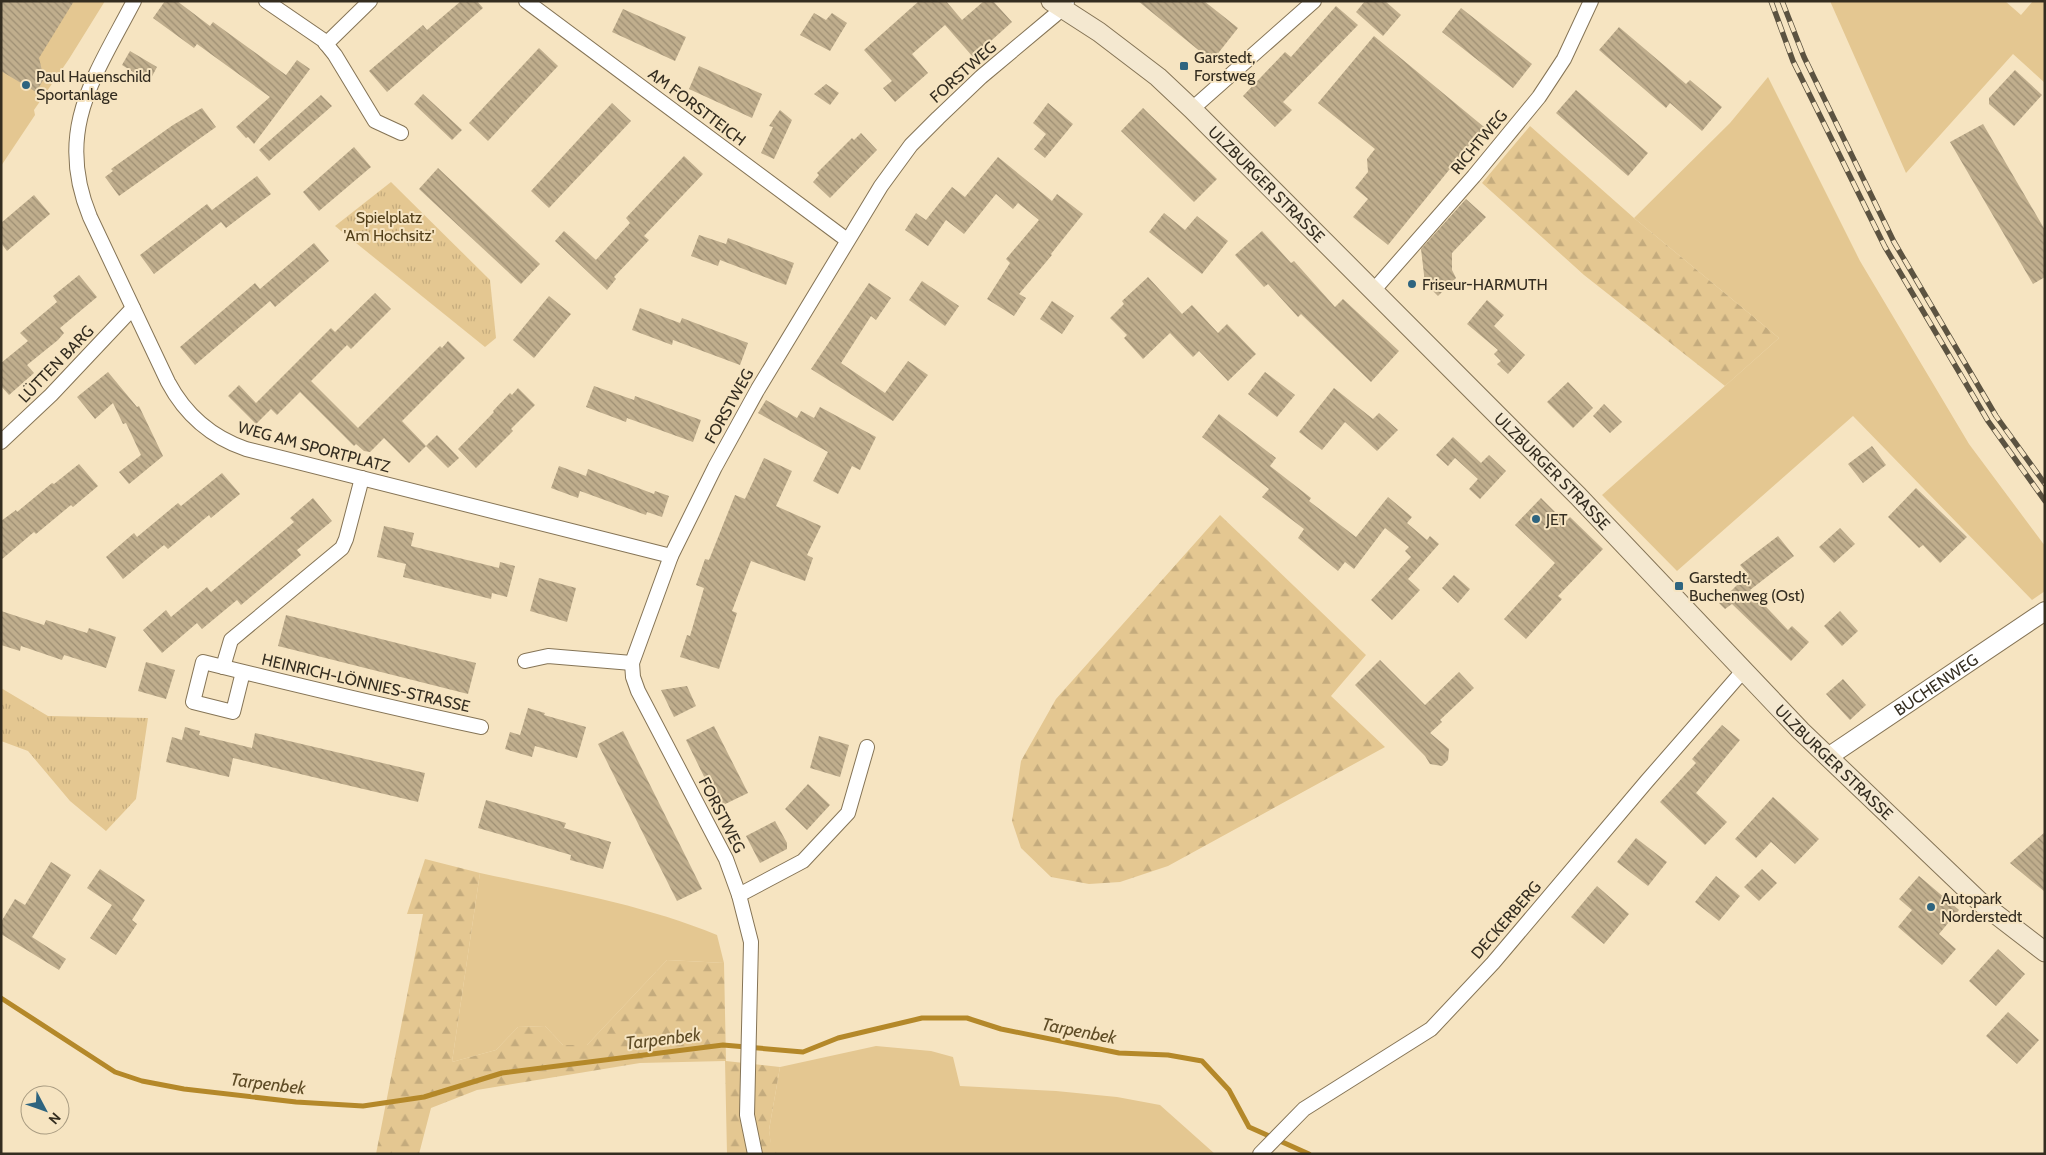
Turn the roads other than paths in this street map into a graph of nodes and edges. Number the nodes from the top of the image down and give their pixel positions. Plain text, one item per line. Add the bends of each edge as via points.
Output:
1 (134, 1) edge
2 (266, 1) edge
3 (370, 1) edge
4 (526, 1) edge
5 (1314, 1) edge
6 (1591, 1) edge
7 (1060, 4) edge
8 (326, 44) junction
9 (1192, 109) junction
10 (401, 133) dead end
11 (847, 240) junction
12 (1373, 292) junction
13 (134, 308) junction
14 (1, 442) edge
15 (362, 478) junction
16 (671, 556) junction
17 (2045, 611) edge
18 (525, 661) dead end
19 (632, 663) junction
20 (223, 667) junction
21 (1744, 671) junction
22 (243, 672) junction
23 (481, 727) dead end
24 (867, 747) dead end
25 (1828, 757) junction
26 (740, 895) junction
27 (2045, 952) edge
28 (1263, 1150) edge
29 (755, 1154) edge

1 - 13 street, WEG AM SPORTPLATZ via 86,97 78,124 76,152 78,181 87,208
2 - 8 street
3 - 8 street
4 - 11 street, AM FORSTTEICH
5 - 9 street
6 - 12 street, RICHTWEG via 1564,59 1540,97
7 - 9 main road, ULZBURGER STRASSE via 1158,77
7 - 11 street, FORSTWEG via 911,145
8 - 10 street via 375,121
9 - 12 main road, ULZBURGER STRASSE
11 - 16 street, FORSTWEG via 758,389
12 - 21 main road, ULZBURGER STRASSE via 1578,496
13 - 14 street, LÜTTEN BARG
13 - 15 street, WEG AM SPORTPLATZ via 176,395 206,428 246,449
15 - 16 street, WEG AM SPORTPLATZ
15 - 20 street via 344,545 231,640
16 - 19 street, FORSTWEG
17 - 25 street, BUCHENWEG
18 - 19 street via 548,656
19 - 26 street, FORSTWEG via 638,691 726,860
20 - 22 street, HEINRICH-LÖNNIES-STRASSE
20 - 22 street, HEINRICH-LÖNNIES-STRASSE via 203,662 193,702 233,712
21 - 25 main road, ULZBURGER STRASSE
21 - 28 street, DECKERBERG via 1493,963 1431,1029 1304,1109
22 - 23 street, HEINRICH-LÖNNIES-STRASSE
24 - 26 street via 848,813 803,861
25 - 27 main road, ULZBURGER STRASSE via 1980,902
26 - 29 street, FORSTWEG via 751,942 746,1114

